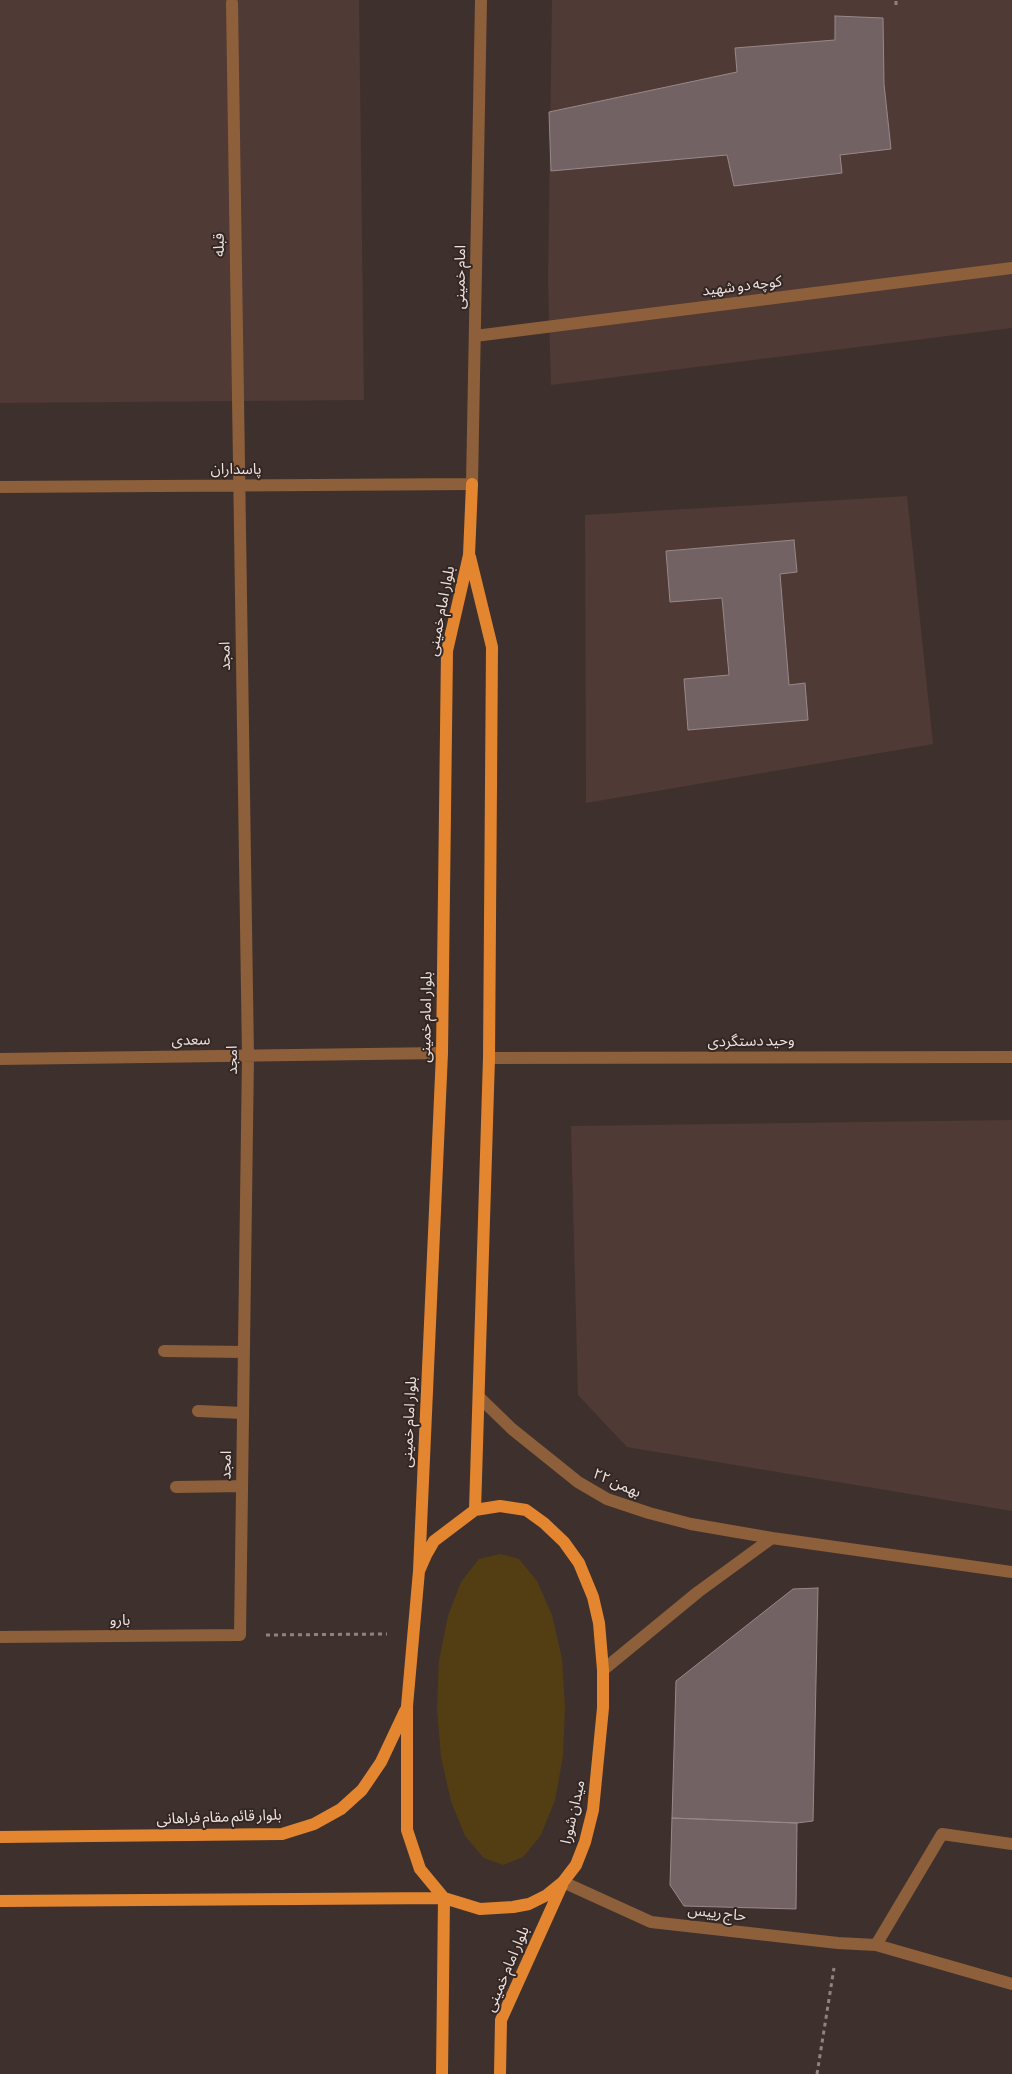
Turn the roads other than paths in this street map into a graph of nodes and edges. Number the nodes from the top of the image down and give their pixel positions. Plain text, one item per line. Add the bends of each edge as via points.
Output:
1 (481, 0) edge
2 (232, 3) dead end
3 (1012, 268) edge
4 (475, 336) junction
5 (472, 484) junction
6 (239, 486) junction
7 (0, 488) edge
8 (470, 554) junction
9 (442, 1053) junction
10 (248, 1056) junction
11 (1012, 1057) edge
12 (490, 1058) junction
13 (0, 1059) edge
14 (164, 1351) dead end
15 (244, 1352) junction
16 (479, 1397) junction
17 (198, 1411) dead end
18 (244, 1413) junction
19 (242, 1486) junction
20 (176, 1487) dead end
21 (475, 1510) junction
22 (772, 1538) junction
23 (419, 1571) junction
24 (1012, 1572) edge
25 (240, 1635) joint
26 (0, 1637) edge
27 (603, 1670) junction
28 (408, 1706) junction
29 (0, 1837) edge
30 (1012, 1844) edge
31 (563, 1882) junction
32 (444, 1898) junction
33 (0, 1902) edge
34 (876, 1945) junction
35 (1012, 1984) edge
36 (442, 2074) edge
37 (500, 2074) edge

1 - 4 street, امام خمینی
2 - 6 street, قبله
3 - 4 street, کوچه دو شهید
4 - 5 street, امام خمینی
5 - 6 street, پاسداران
5 - 8 main road, امام خمینی
6 - 7 street, پاسداران
6 - 10 street, امجد
8 - 9 main road, بلوار امام خمینی via 447,651
8 - 12 main road, بلوار امام خمینی via 492,647
9 - 10 street, سعدی
9 - 23 main road, بلوار امام خمینی
10 - 13 street, سعدی
10 - 15 street, امجد
11 - 12 street, وحید دستگردی
12 - 16 main road, بلوار امام خمینی
14 - 15 street
15 - 18 street, امجد
16 - 21 main road, بلوار امام خمینی
16 - 22 street, ۲۲ بهمن via 512,1429 578,1482 607,1499 691,1524
17 - 18 street
18 - 19 street, امجد
19 - 20 street
19 - 25 street, امجد
21 - 23 main road, میدان شورا via 434,1541
21 - 27 main road, میدان شورا via 500,1506 526,1510 564,1542 579,1563 593,1597
22 - 24 street, ۲۲ بهمن
22 - 27 street via 698,1592
23 - 28 main road, میدان شورا
25 - 26 street, بارو
27 - 31 main road, میدان شورا via 603,1708 593,1810 576,1864
28 - 29 main road, بلوار قائم مقام فراهانی via 381,1762 362,1790 341,1809 314,1824 282,1834
28 - 32 main road, میدان شورا via 407,1830 420,1869
30 - 34 street via 942,1834
31 - 32 main road, میدان شورا via 529,1904 513,1907 480,1909
31 - 34 street, حاج رییس via 651,1922
31 - 37 main road, بلوار امام خمینی via 501,2020
32 - 33 main road
32 - 36 main road
34 - 35 street, حاج رییس

